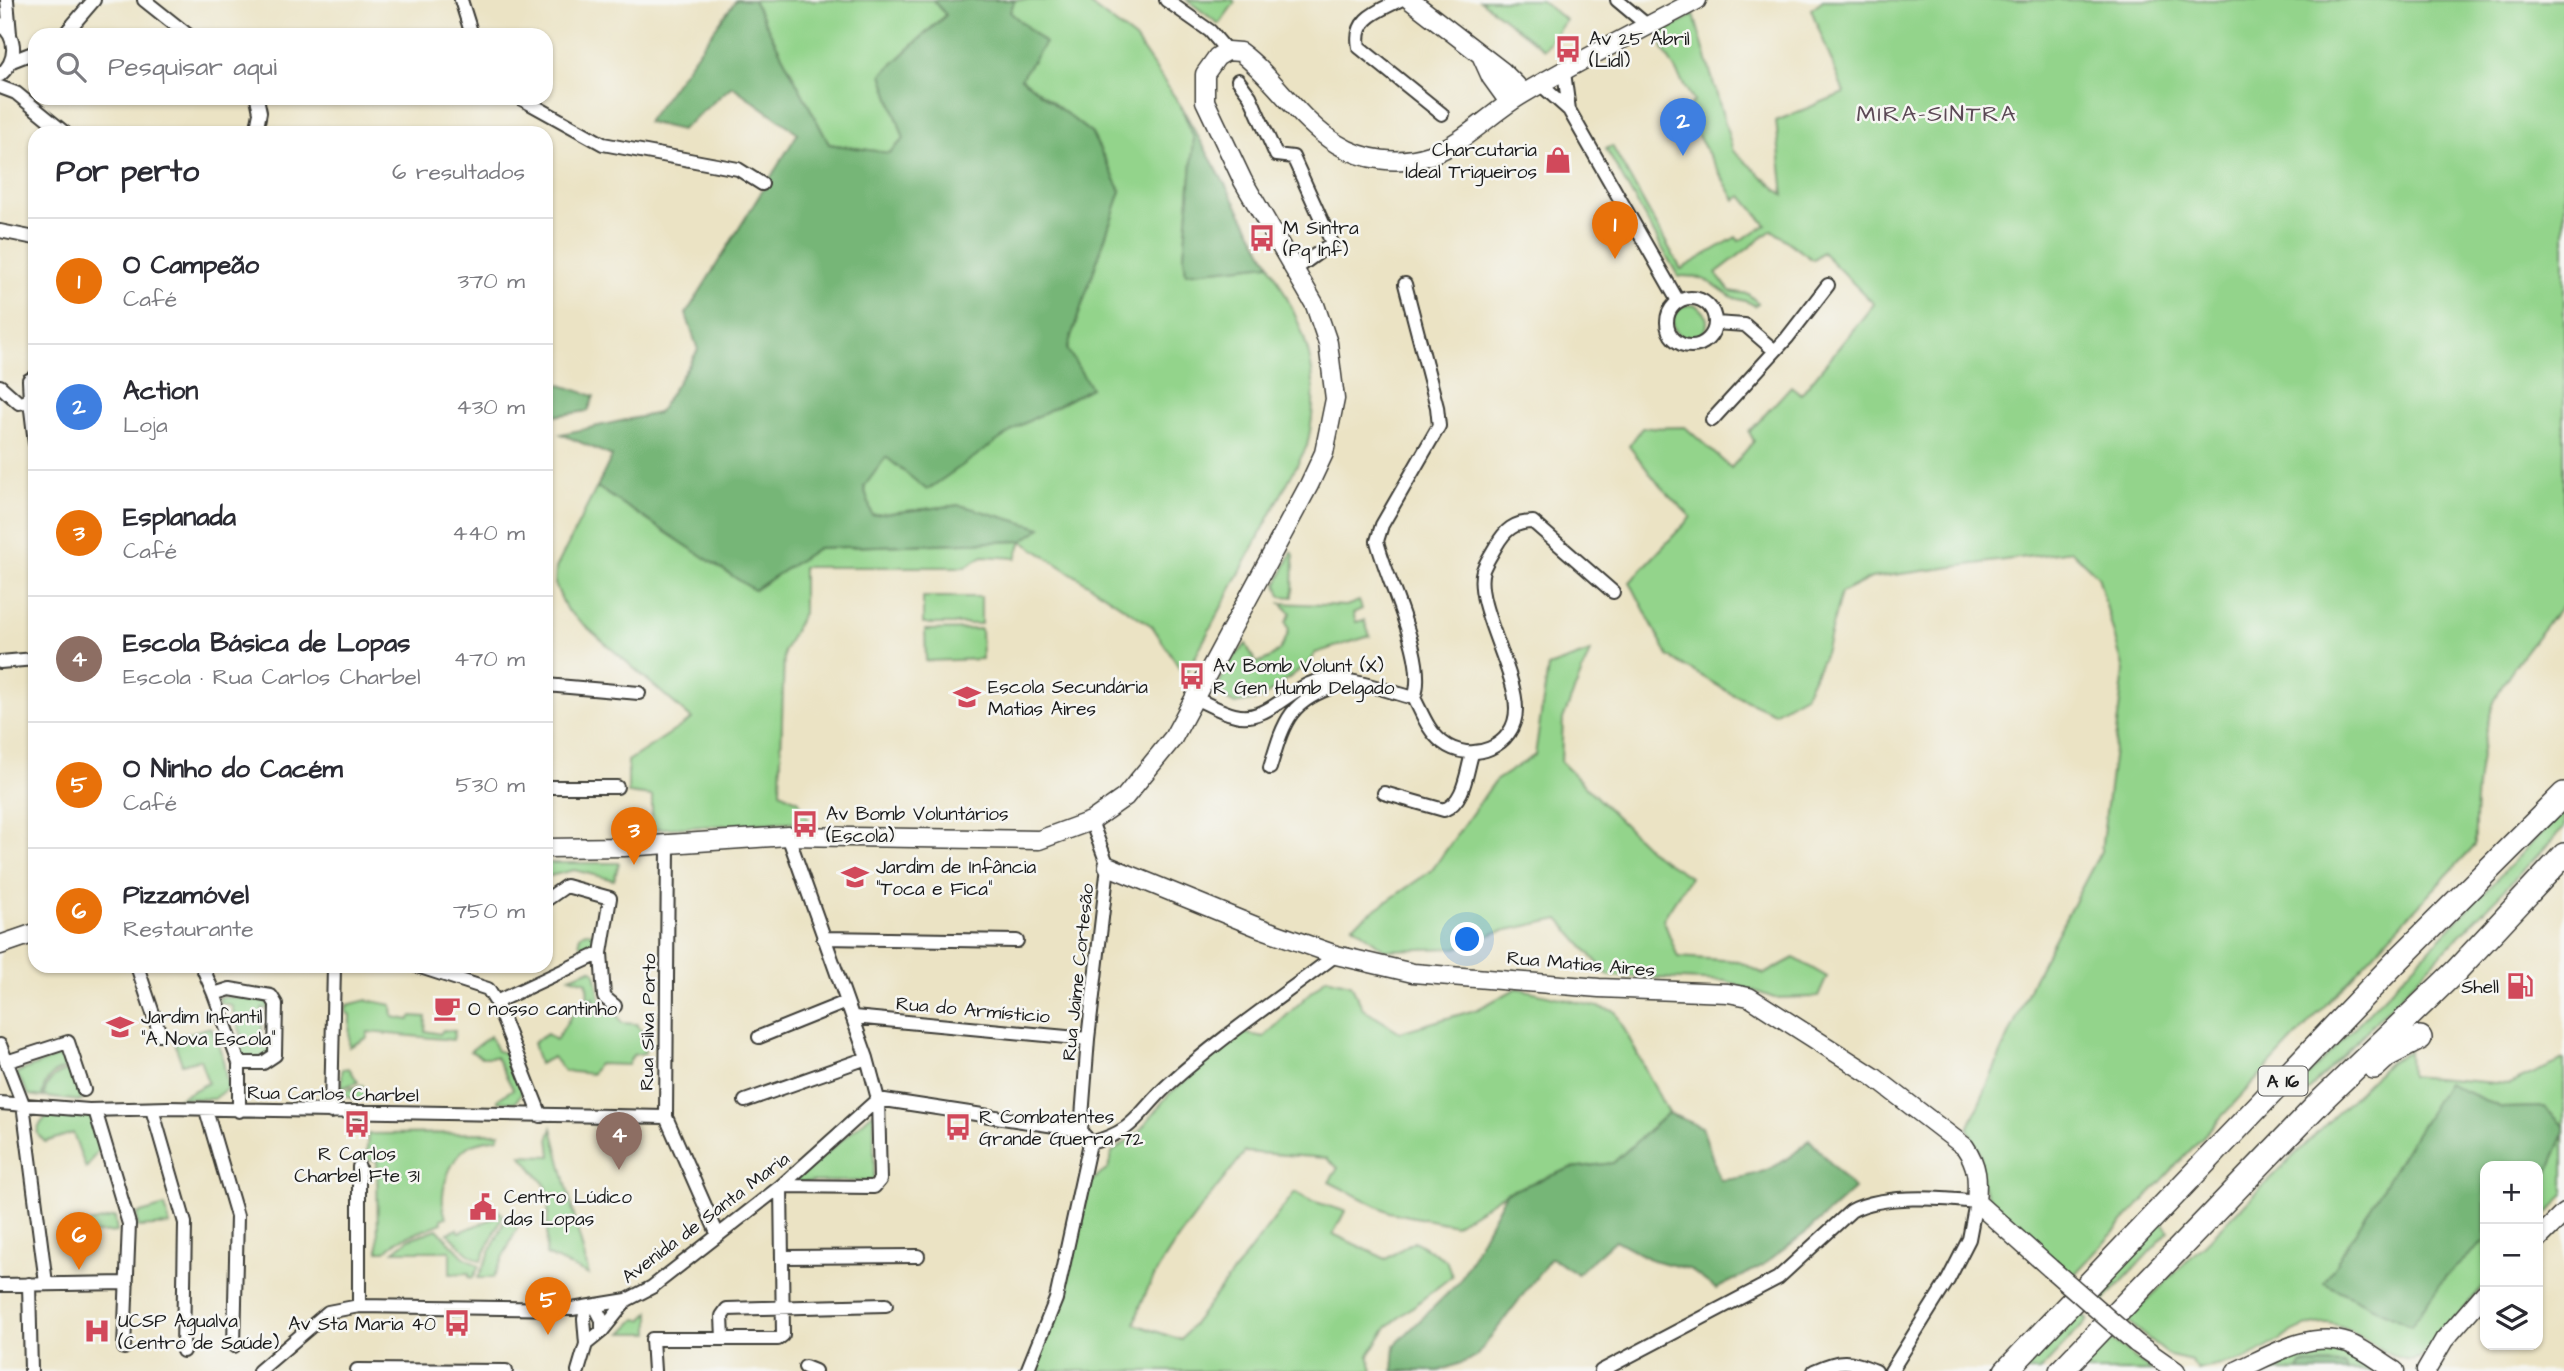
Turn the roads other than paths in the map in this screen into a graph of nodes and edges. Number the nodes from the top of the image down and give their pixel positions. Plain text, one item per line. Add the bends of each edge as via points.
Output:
1 (6, 0) edge
2 (94, 0) edge
3 (144, 0) edge
4 (461, 0) edge
5 (1166, 0) edge
6 (1617, 0) edge
7 (1697, 0) edge
8 (1411, 1) edge
9 (0, 24) edge
10 (1648, 26) junction
11 (70, 28) edge
12 (179, 28) edge
13 (470, 28) edge
14 (11, 38) junction
15 (28, 47) edge
16 (1227, 51) junction
17 (28, 54) edge
18 (1482, 57) junction
19 (10, 63) junction
20 (1564, 72) junction
21 (0, 75) edge
22 (1491, 77) junction
23 (1238, 80) dead end
24 (1540, 84) junction
25 (0, 87) edge
26 (16, 93) junction
27 (1516, 98) junction
28 (28, 103) edge
29 (31, 105) edge
30 (259, 105) edge
31 (533, 105) edge
32 (1569, 110) junction
33 (1442, 114) dead end
34 (1490, 115) junction
35 (56, 126) edge
36 (257, 126) edge
37 (762, 184) dead end
38 (0, 231) edge
39 (28, 234) edge
40 (1293, 271) junction
41 (1405, 284) dead end
42 (1828, 285) dead end
43 (1678, 301) junction
44 (1715, 323) junction
45 (1775, 351) junction
46 (0, 386) edge
47 (28, 401) edge
48 (1712, 419) dead end
49 (1613, 592) dead end
50 (28, 660) edge
51 (0, 662) edge
52 (1349, 682) junction
53 (553, 686) edge
54 (639, 692) dead end
55 (1195, 698) junction
56 (1414, 698) junction
57 (1472, 754) junction
58 (1270, 768) dead end
59 (553, 787) edge
60 (617, 787) dead end
61 (1384, 793) dead end
62 (2564, 794) edge
63 (1091, 821) junction
64 (788, 836) junction
65 (2495, 840) dead end
66 (668, 844) junction
67 (553, 848) edge
68 (2564, 855) edge
69 (1108, 866) junction
70 (553, 895) edge
71 (28, 935) edge
72 (823, 938) junction
73 (1017, 941) dead end
74 (0, 945) edge
75 (601, 953) junction
76 (1336, 954) junction
77 (2393, 965) junction
78 (139, 973) edge
79 (205, 973) edge
80 (334, 973) edge
81 (439, 973) edge
82 (214, 994) junction
83 (496, 1002) junction
84 (846, 1002) junction
85 (615, 1006) dead end
86 (854, 1017) junction
87 (160, 1034) dead end
88 (760, 1037) dead end
89 (2420, 1038) dead end
90 (1088, 1039) junction
91 (0, 1045) edge
92 (867, 1058) junction
93 (6, 1062) junction
94 (239, 1063) junction
95 (84, 1090) dead end
96 (2324, 1098) junction
97 (878, 1099) junction
98 (745, 1101) dead end
99 (0, 1103) edge
100 (23, 1104) junction
101 (152, 1109) junction
102 (95, 1110) junction
103 (206, 1110) junction
104 (239, 1111) junction
105 (331, 1112) junction
106 (541, 1116) junction
107 (666, 1117) junction
108 (1081, 1130) junction
109 (1090, 1143) junction
110 (359, 1167) dead end
111 (780, 1186) junction
112 (1976, 1202) junction
113 (2564, 1213) edge
114 (717, 1233) junction
115 (2543, 1233) edge
116 (918, 1255) dead end
117 (783, 1257) junction
118 (46, 1283) junction
119 (127, 1283) junction
120 (0, 1284) edge
121 (29, 1284) junction
122 (2480, 1299) edge
123 (627, 1300) junction
124 (886, 1305) dead end
125 (359, 1306) junction
126 (591, 1307) junction
127 (784, 1307) junction
128 (572, 1309) junction
129 (602, 1331) junction
130 (723, 1338) junction
131 (586, 1344) junction
132 (234, 1346) dead end
133 (124, 1348) dead end
134 (183, 1351) dead end
135 (357, 1370) edge
136 (30, 1371) edge
137 (259, 1371) edge
138 (506, 1371) edge
139 (578, 1371) edge
140 (654, 1371) edge
141 (1027, 1371) edge
142 (1601, 1371) edge
143 (1814, 1371) edge
144 (1876, 1371) edge
145 (1891, 1371) edge
146 (2006, 1371) edge
147 (2061, 1371) edge
148 (2176, 1371) edge
149 (2236, 1371) edge
150 (2395, 1371) edge
151 (2426, 1371) edge

1 - 14 street
2 - 11 street
3 - 12 street
4 - 13 street
5 - 16 street via 1210,31
6 - 10 street
7 - 10 street
8 - 18 street
8 - 33 street via 1362,22 1359,47
9 - 14 street
10 - 20 street
14 - 15 street
14 - 19 street
16 - 34 street via 1240,52 1336,144 1380,160 1430,155 1464,139
16 - 40 street via 1205,74 1205,101
17 - 19 street
18 - 22 street
18 - 27 street via 1502,71
19 - 21 street
19 - 26 street
20 - 24 street
20 - 32 street
22 - 27 street
22 - 34 street
23 - 40 street via 1276,155 1293,157 1332,243
24 - 27 street
24 - 32 street
25 - 26 street
26 - 28 street
27 - 34 street
29 - 35 street
30 - 36 street
31 - 37 street via 603,144 738,169
32 - 43 street
38 - 39 street
40 - 55 street via 1315,305 1328,343 1335,399 1332,424 1309,485
41 - 56 street via 1439,426 1377,541 1418,665
42 - 45 street
43 - 44 street via 1700,300 1712,309
43 - 44 street via 1666,324 1682,346 1708,340
44 - 45 street via 1745,325
45 - 48 street
46 - 47 street via 19,403
49 - 57 street via 1533,522 1504,531 1483,570 1482,590 1514,690 1516,712 1509,732 1496,747
50 - 51 street
52 - 55 street via 1308,684 1250,716 1236,716
52 - 56 street
52 - 58 street via 1312,693 1293,710
53 - 54 street
55 - 63 street via 1152,767 1125,797
56 - 57 street via 1441,741
57 - 61 street via 1460,797 1444,810
59 - 60 street
62 - 77 highway, A 16
63 - 64 street via 1039,840
63 - 69 street, Rua Jaime Cortesão
64 - 66 street
64 - 72 street
65 - 77 highway via 2490,854
66 - 67 street
66 - 107 street, Rua Silva Porto
68 - 96 highway, A 16 via 2456,971
69 - 76 street, Rua Matias Aires
69 - 90 street, Rua Jaime Cortesão
70 - 75 street via 566,886 610,898
71 - 74 street
72 - 73 street
72 - 84 street
75 - 83 street
75 - 85 street via 604,997
76 - 109 street via 1168,1085 1134,1124 1115,1137
76 - 112 street, Rua Matias Aires via 1413,973 1749,997 1886,1085 1965,1147 1978,1174
77 - 146 highway, A 16
78 - 87 street
79 - 82 street
80 - 105 street
81 - 83 street via 488,989
82 - 94 street
82 - 94 street via 230,989 267,994 275,1000 275,1055 268,1061
83 - 106 street
84 - 86 street
84 - 88 street
86 - 90 street, Rua do Armísticio
86 - 92 street
89 - 96 highway via 2387,1055 2350,1087
90 - 108 street, Rua Jaime Cortesão
91 - 93 street
92 - 97 street
92 - 98 street
93 - 95 street via 68,1042
93 - 100 street
94 - 104 street
96 - 147 highway, A 16
97 - 108 street
97 - 111 street, Avenida de Santa Maria
97 - 111 street via 878,1185
99 - 100 street, Rua Carlos Charbel
100 - 102 street, Rua Carlos Charbel
100 - 118 street
101 - 102 street, Rua Carlos Charbel
101 - 103 street, Rua Carlos Charbel
101 - 134 street via 185,1223
102 - 119 street via 129,1224
103 - 104 street, Rua Carlos Charbel
103 - 132 street via 237,1216
104 - 105 street, Rua Carlos Charbel
105 - 106 street, Rua Carlos Charbel
106 - 107 street, Rua Carlos Charbel
107 - 114 street, Rua Silva Porto
108 - 109 street
109 - 141 street via 1056,1299
110 - 125 street
111 - 114 street, Avenida de Santa Maria
111 - 117 street
112 - 142 street via 1865,1203 1851,1210 1778,1278
112 - 145 street via 1969,1239
112 - 148 street, bridge via 2136,1343
113 - 115 street
114 - 123 street, Avenida de Santa Maria via 652,1287
116 - 117 street
117 - 127 street
118 - 119 street
118 - 121 street
119 - 133 street
120 - 121 street
121 - 136 street
122 - 151 street via 2444,1340
123 - 126 street, Avenida de Santa Maria
123 - 129 street
124 - 127 street
125 - 128 street, Avenida de Santa Maria
125 - 137 street, Avenida de Santa Maria via 328,1312
126 - 128 street, Avenida de Santa Maria
126 - 129 street via 602,1320
126 - 131 street via 584,1319
127 - 130 street via 727,1309
127 - 130 street via 783,1335 778,1339
128 - 131 street
129 - 131 street
130 - 140 street via 653,1339
131 - 139 street
135 - 138 street
143 - 144 street via 1834,1361 1850,1360
149 - 150 street via 2305,1341 2331,1340 2349,1343

